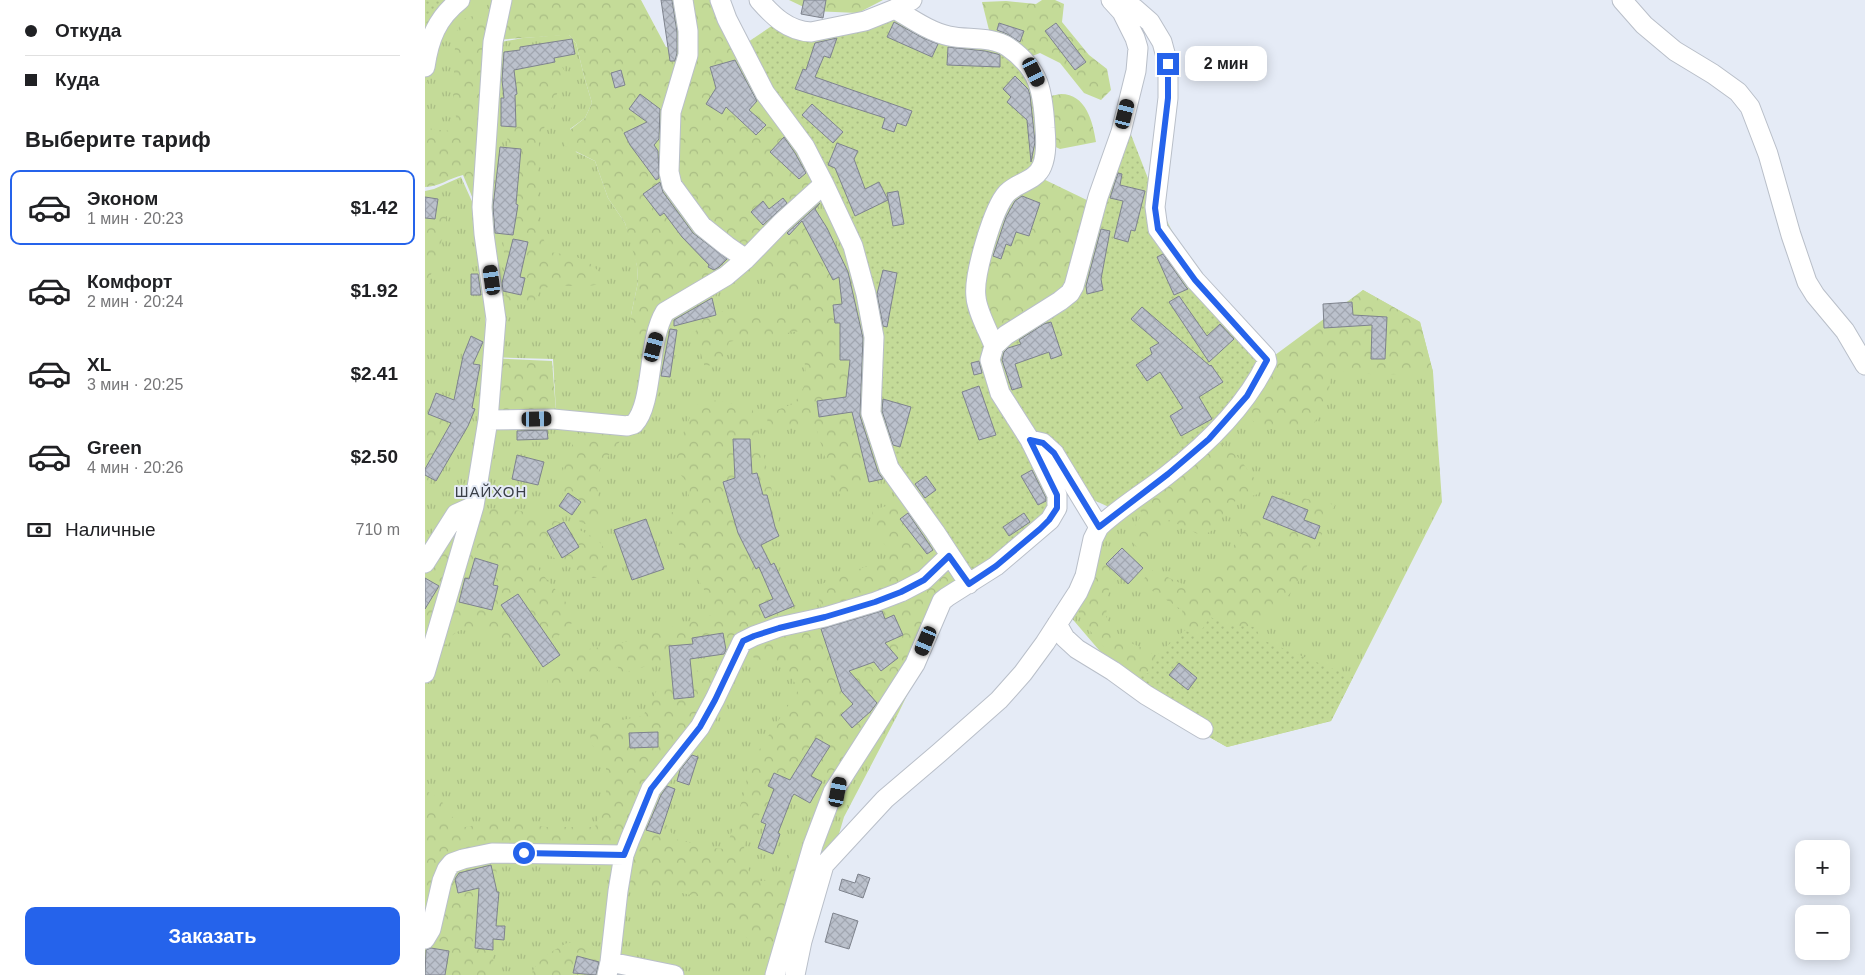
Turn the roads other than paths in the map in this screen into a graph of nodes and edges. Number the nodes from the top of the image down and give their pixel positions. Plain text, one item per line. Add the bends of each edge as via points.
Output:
1 (460, 0) edge
2 (502, 0) edge
3 (683, 0) edge
4 (720, 0) edge
5 (759, 0) edge
6 (1112, 0) edge
7 (1622, 0) edge
8 (903, 4) edge
9 (425, 67) edge
10 (825, 184) junction
11 (745, 260) junction
12 (995, 346) junction
13 (1865, 365) edge
14 (488, 420) junction
15 (1030, 440) junction
16 (473, 506) junction
17 (1099, 527) junction
18 (949, 556) junction
19 (425, 563) edge
20 (969, 584) junction
21 (1057, 624) junction
22 (425, 673) edge
23 (1203, 729) dead end
24 (840, 781) junction
25 (624, 855) junction
26 (824, 865) junction
27 (425, 939) edge
28 (609, 969) edge
29 (675, 975) edge
30 (775, 975) edge
31 (795, 975) edge

1 - 9 lane via 433,31
2 - 14 lane via 493,42 483,207 496,319
3 - 11 lane via 688,55 671,112 669,172 672,186 702,226
4 - 10 lane via 765,92 805,147
5 - 8 lane via 777,20 802,32 865,21
6 - 12 lane via 1126,18 1135,38 1136,72 1121,132 1097,197 1074,286 1060,301 1005,335
6 - 17 lane via 1134,8 1150,22 1162,42 1168,64 1168,98 1155,208 1158,229 1195,280 1267,361 1247,396 1209,439
7 - 13 lane via 1656,36 1738,92 1750,107 1768,154 1807,282 1845,331
8 - 12 lane via 916,22 946,36 1000,42 1007,46 1025,61 1040,85 1046,134 1045,159 1035,176 1007,193 982,255 977,304
10 - 11 lane
10 - 18 lane via 853,246 866,294 874,337 871,409 879,440 889,468
11 - 14 lane via 726,276 665,312 654,347 644,402 634,424 553,419
12 - 15 lane via 990,364 1000,393
14 - 16 lane
15 - 17 lane via 1043,443 1054,453
15 - 20 lane via 1057,495 1057,508 1049,520 996,566
16 - 19 lane via 456,514
16 - 22 lane
17 - 21 lane via 1075,599
18 - 20 lane
18 - 25 lane via 924,580 901,592 743,641 700,727 651,789
20 - 24 lane via 943,601 915,664
21 - 23 lane via 1077,649
21 - 26 lane via 1023,673 999,700 885,799
24 - 26 lane
24 - 30 lane via 813,845
25 - 27 lane via 491,853 452,863 442,881 431,929
25 - 28 lane
26 - 31 lane
28 - 29 lane

